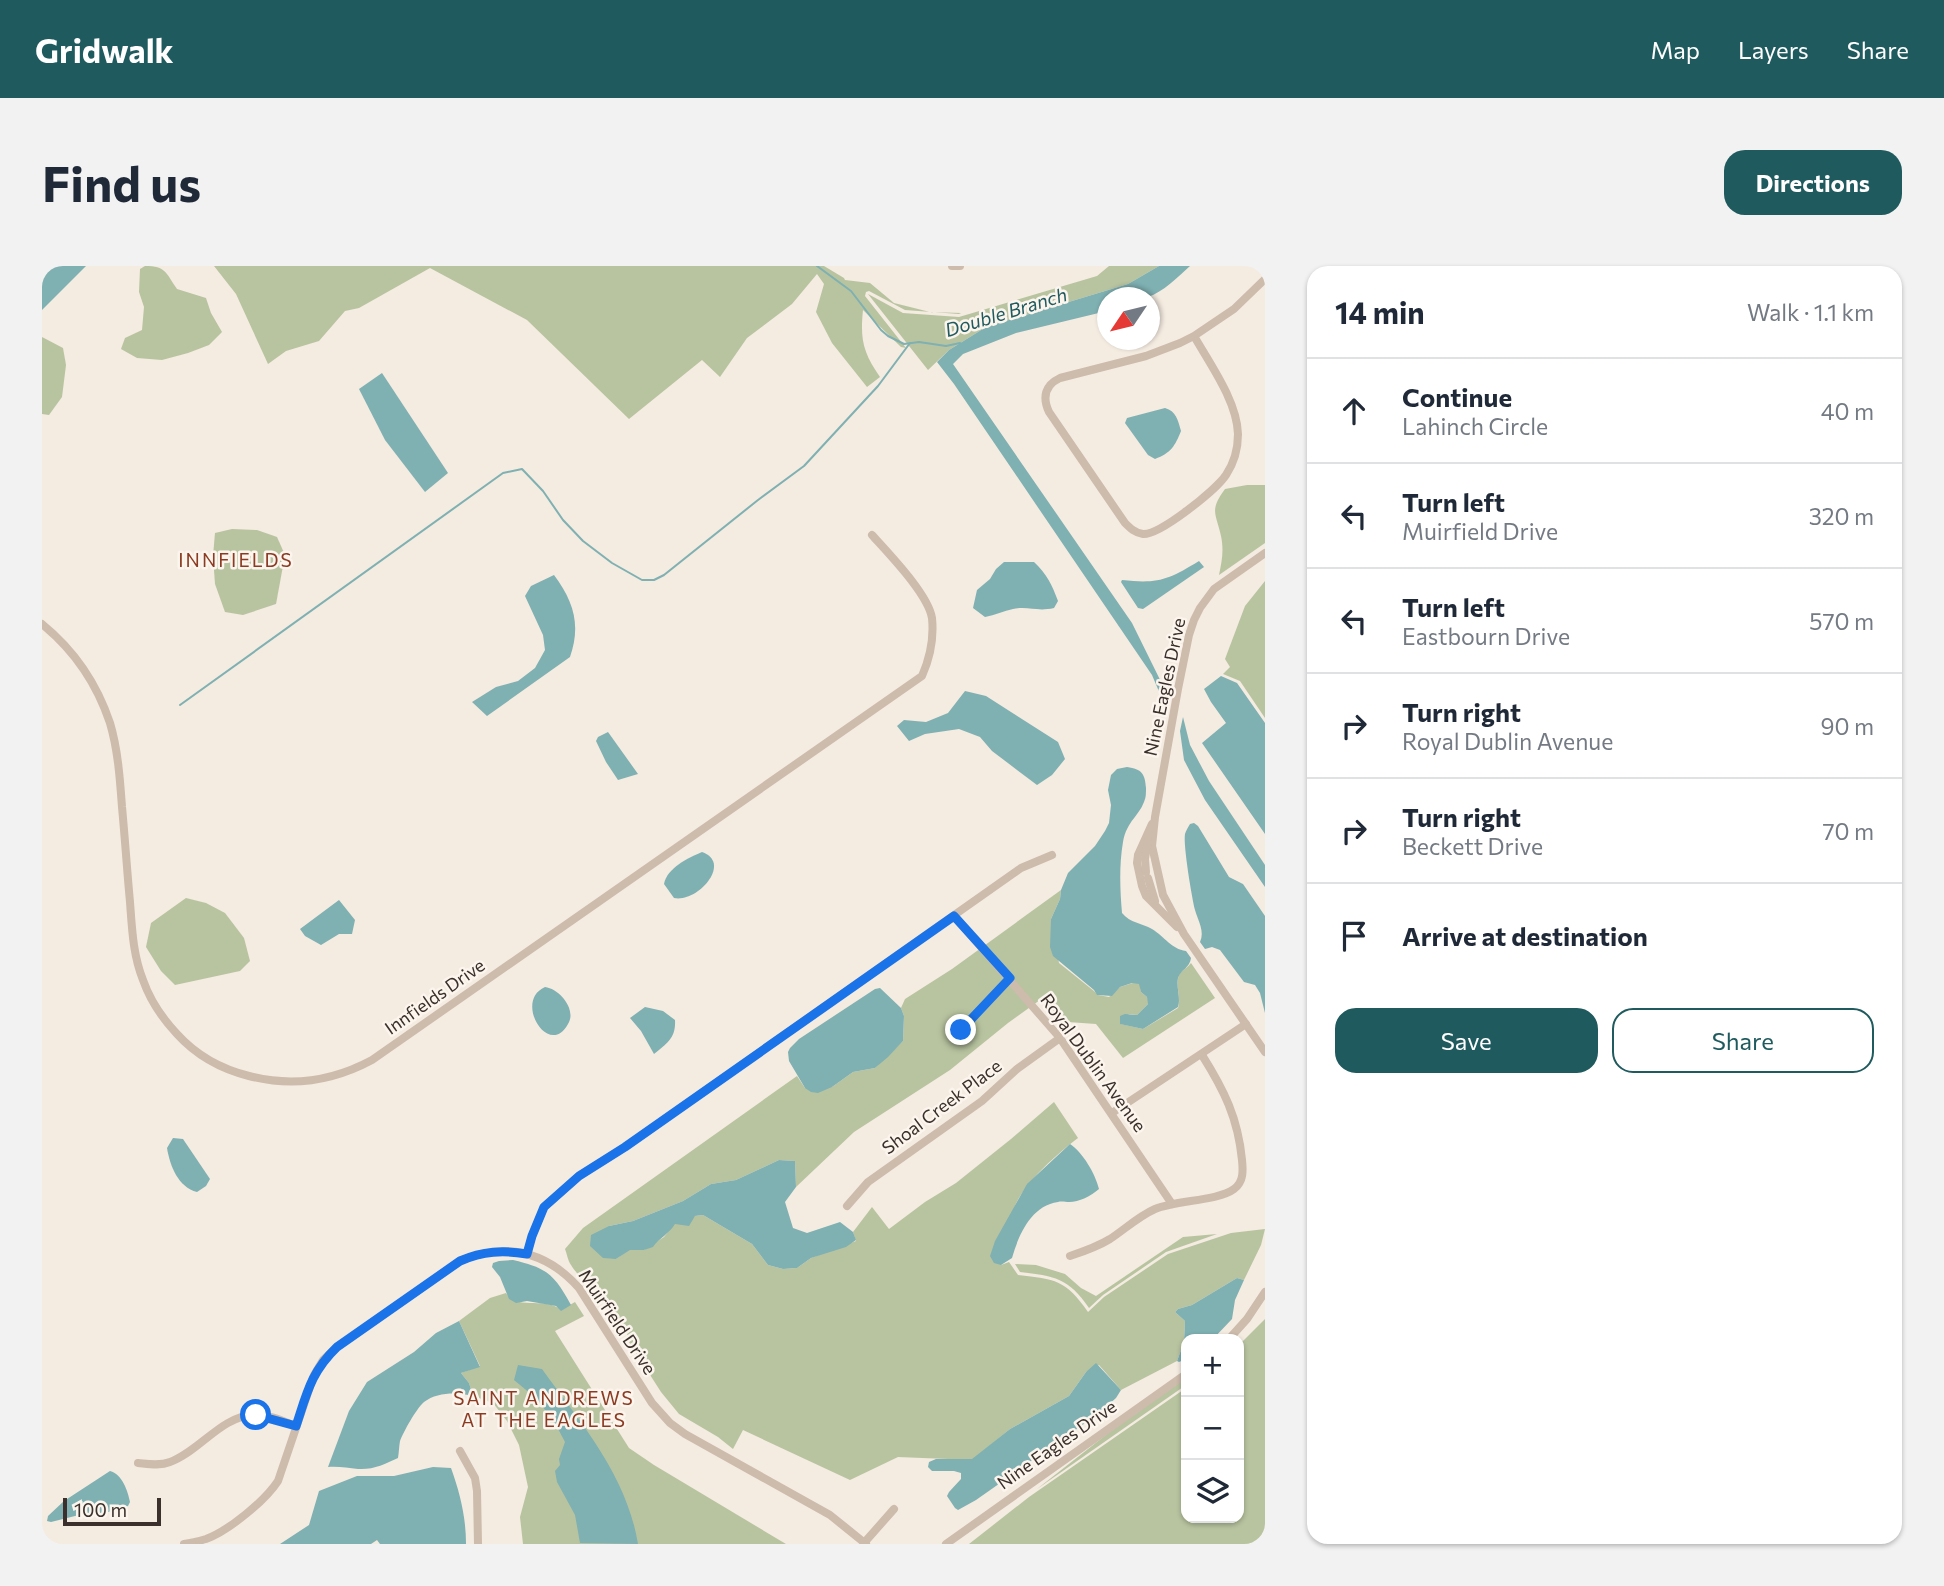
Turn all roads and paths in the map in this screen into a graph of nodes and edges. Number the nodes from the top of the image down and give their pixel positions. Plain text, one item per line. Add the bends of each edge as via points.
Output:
1 (952, 266) edge
2 (960, 266) edge
3 (1265, 279) edge
4 (1194, 336) junction
5 (872, 535) dead end
6 (1265, 553) edge
7 (42, 624) edge
8 (1155, 817) junction
9 (1052, 855) dead end
10 (1159, 910) junction
11 (954, 916) junction
12 (1184, 934) junction
13 (1010, 978) junction
14 (1246, 1024) junction
15 (961, 1030) dead end
16 (1060, 1038) junction
17 (1265, 1052) edge
18 (1202, 1055) junction
19 (1112, 1114) junction
20 (1172, 1203) junction
21 (847, 1206) dead end
22 (527, 1254) junction
23 (1070, 1256) dead end
24 (1265, 1292) edge
25 (1234, 1334) edge
26 (1181, 1378) edge
27 (296, 1426) junction
28 (460, 1451) dead end
29 (138, 1463) dead end
30 (894, 1508) dead end
31 (184, 1544) edge
32 (478, 1544) edge
33 (865, 1544) edge
34 (946, 1544) edge

1 - 2 street
3 - 4 street via 1234,309
4 - 4 street via 1146,356 1060,378 1045,394 1054,420 1125,523 1140,534 1160,528 1206,497 1227,474 1235,456 1235,414
5 - 7 street, Innfields Drive via 919,591 932,615 929,661 922,676 377,1056 348,1072 321,1079 273,1081 224,1068 182,1040 162,1016 142,980 133,943 111,725 81,665
6 - 8 street, Nine Eagles Drive via 1219,585 1194,620
8 - 10 street, Nine Eagles Drive via 1145,859
8 - 10 street, Nine Eagles Drive via 1137,863 1146,896
8 - 12 street, Nine Eagles Drive via 1152,846 1159,885
9 - 11 street via 1021,868
10 - 12 street, Nine Eagles Drive
11 - 13 street, Royal Dublin Avenue
11 - 22 street via 567,1185 544,1207
12 - 14 street, Nine Eagles Drive
13 - 15 street
13 - 16 street, Royal Dublin Avenue
14 - 17 street, Nine Eagles Drive
14 - 18 street
16 - 19 street, Royal Dublin Avenue
16 - 21 street, Shoal Creek Place via 982,1101 868,1182
18 - 19 street
18 - 20 street via 1236,1123 1242,1177 1233,1191
19 - 20 street, Royal Dublin Avenue
20 - 23 street via 1094,1248
22 - 27 street, Muirfield Drive via 494,1251 460,1261 337,1347 314,1375
22 - 33 street, Muirfield Drive via 556,1267 579,1288 652,1403 670,1423 831,1515
24 - 25 street
26 - 34 street, Nine Eagles Drive
27 - 29 street via 256,1415 242,1416 171,1462
27 - 31 street, Muirfield Drive via 278,1481 260,1504 215,1535
28 - 32 street via 475,1478
30 - 33 street

